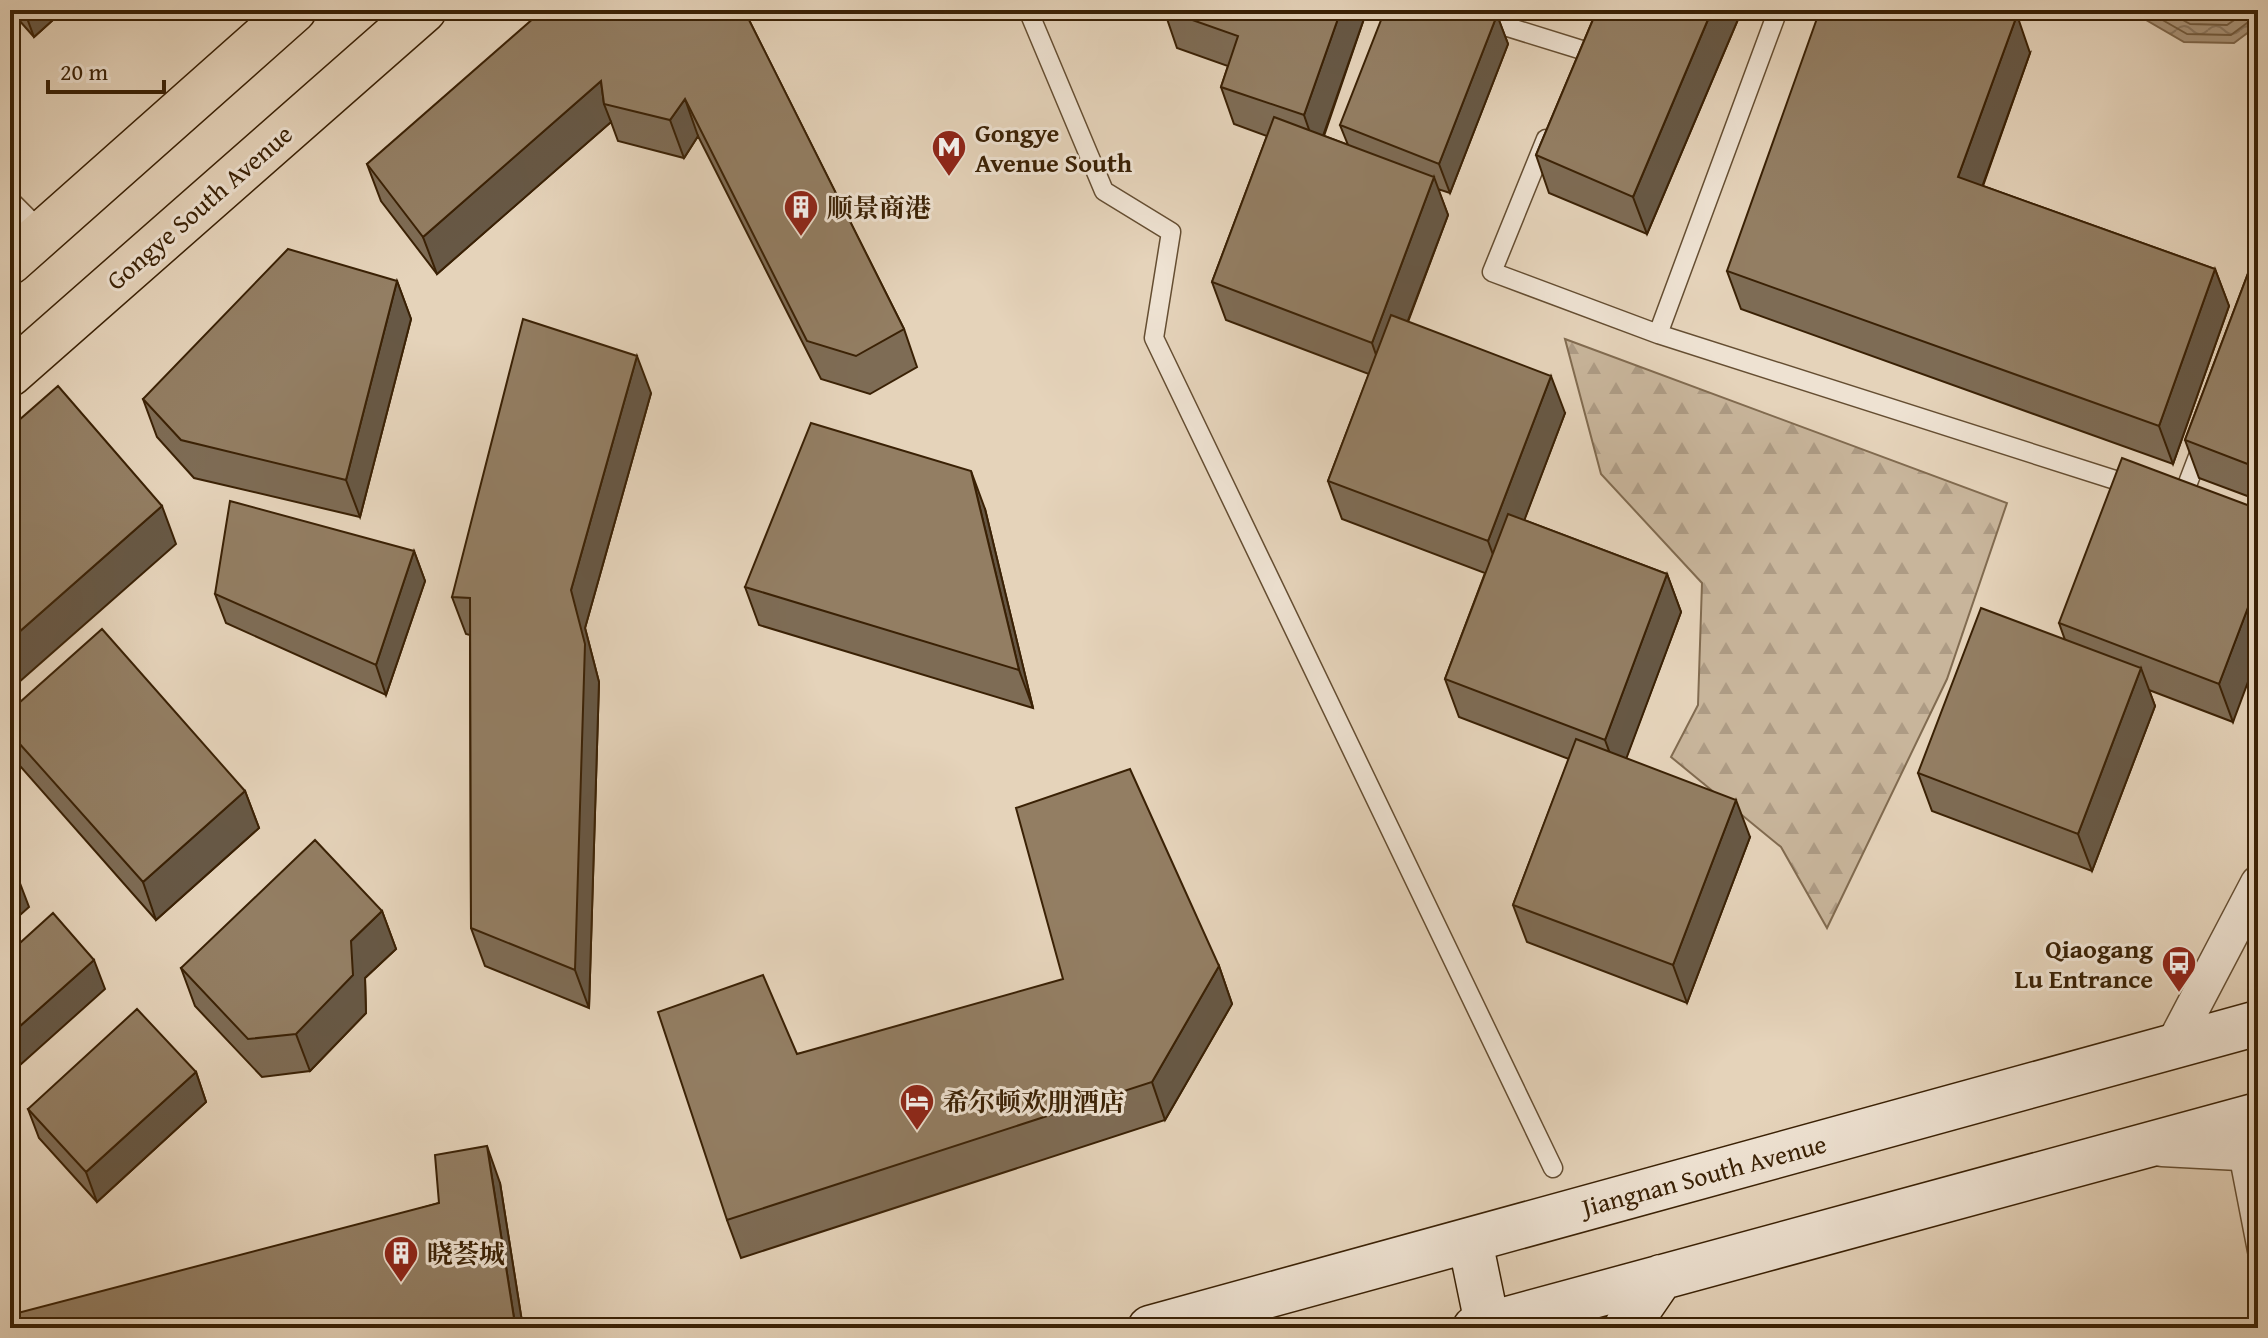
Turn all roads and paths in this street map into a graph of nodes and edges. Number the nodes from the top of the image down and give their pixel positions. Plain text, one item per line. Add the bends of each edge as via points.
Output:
1 (294, 10) edge
2 (424, 10) edge
3 (1028, 10) edge
4 (1453, 10) edge
5 (1778, 10) edge
6 (1581, 50) edge
7 (1552, 124) edge
8 (10, 200) edge
9 (43, 233) junction
10 (10, 262) edge
11 (1658, 334) junction
12 (10, 374) edge
13 (2209, 428) edge
14 (2258, 883) edge
15 (2258, 1023) edge
16 (2172, 1047) junction
17 (2258, 1115) edge
18 (2137, 1148) junction
19 (2248, 1153) edge
20 (1553, 1168) dead end
21 (1470, 1241) junction
22 (2258, 1256) edge
23 (1661, 1277) junction
24 (1483, 1327) edge
25 (1150, 1328) edge
26 (1626, 1328) edge

1 - 9 main road
2 - 12 main road, Gongye South Avenue
3 - 20 lane via 1104,191 1171,232 1154,338
4 - 6 lane
5 - 11 lane
7 - 11 lane via 1492,272
8 - 9 lane
9 - 10 main road
11 - 13 lane via 2173,498
14 - 16 street
15 - 16 main road, Jiangnan South Avenue
16 - 21 main road, Jiangnan South Avenue
17 - 18 main road
18 - 19 street
18 - 23 main road
19 - 22 lane
21 - 24 main road
21 - 25 main road, Jiangnan South Avenue
23 - 24 main road
23 - 26 main road

